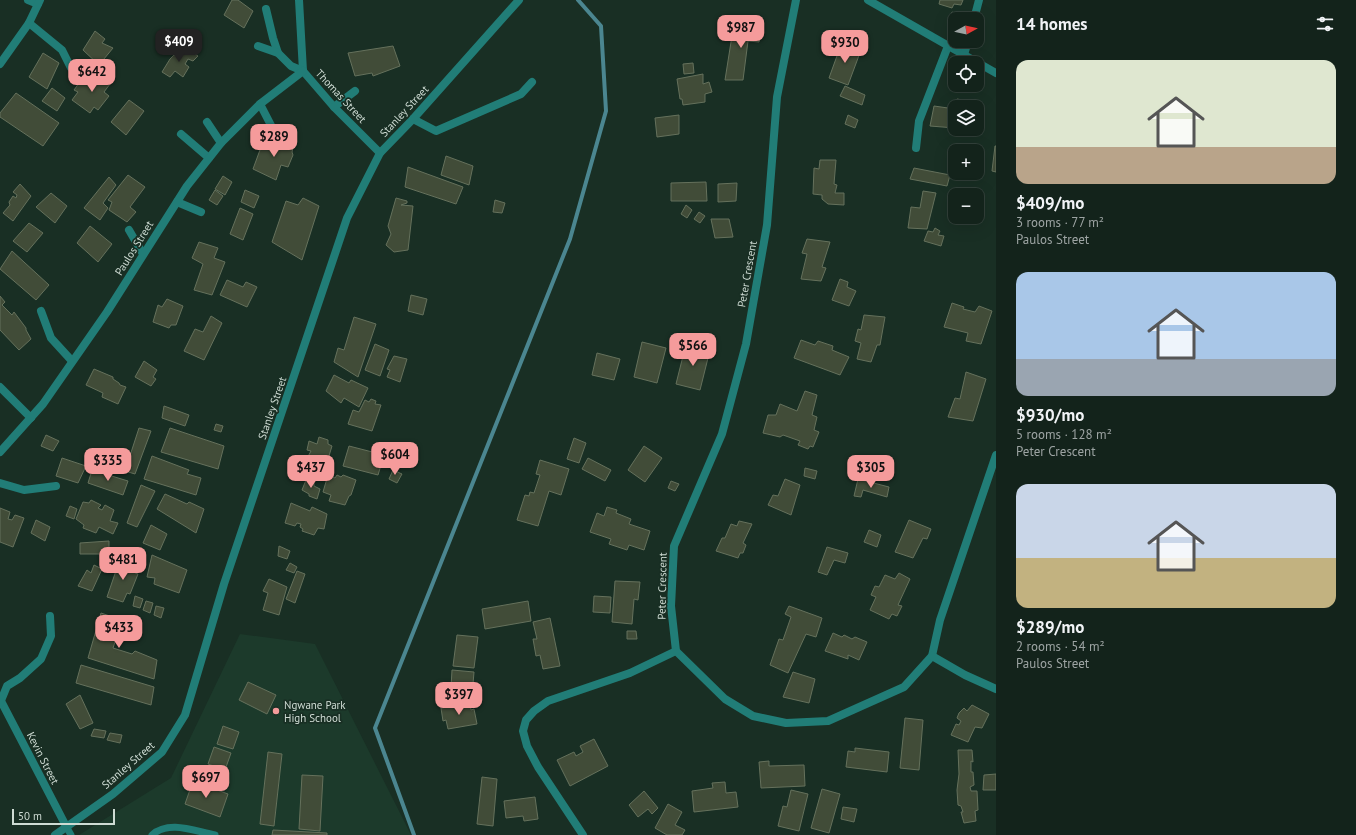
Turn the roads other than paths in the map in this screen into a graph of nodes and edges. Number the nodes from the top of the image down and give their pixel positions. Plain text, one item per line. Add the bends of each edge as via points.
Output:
1 (28, 0) edge
2 (299, 0) edge
3 (519, 0) edge
4 (796, 0) edge
5 (868, 0) edge
6 (980, 0) edge
7 (39, 2) edge
8 (266, 9) dead end
9 (976, 12) edge
10 (29, 23) junction
11 (258, 46) dead end
12 (948, 46) joint
13 (952, 48) edge
14 (966, 48) edge
15 (278, 53) junction
16 (964, 55) junction
17 (0, 64) edge
18 (71, 68) dead end
19 (303, 71) junction
20 (996, 73) edge
21 (532, 82) dead end
22 (355, 91) dead end
23 (260, 104) junction
24 (334, 107) junction
25 (412, 119) junction
26 (207, 122) dead end
27 (275, 133) dead end
28 (181, 134) dead end
29 (221, 143) junction
30 (916, 148) dead end
31 (380, 153) junction
32 (209, 158) junction
33 (177, 202) junction
34 (201, 212) dead end
35 (129, 230) dead end
36 (144, 254) junction
37 (41, 311) dead end
38 (72, 361) junction
39 (0, 387) edge
40 (31, 418) junction
41 (0, 452) edge
42 (996, 455) edge
43 (0, 483) edge
44 (56, 486) dead end
45 (50, 616) dead end
46 (676, 651) junction
47 (932, 656) junction
48 (996, 689) edge
49 (0, 701) edge
50 (69, 831) edge
51 (55, 835) edge
52 (152, 835) edge
53 (215, 835) edge
54 (583, 835) edge

1 - 7 street
2 - 19 street, Thomas Street
3 - 25 street, Stanley Street
4 - 46 street, Peter Crescent via 778,97 767,225 746,344 722,434 674,546 671,606
5 - 12 street
6 - 9 street
7 - 10 street
8 - 15 street
10 - 17 street
10 - 18 street via 62,50
11 - 15 street
12 - 30 street via 919,121
13 - 16 street
14 - 16 street
15 - 19 street via 291,66
16 - 20 street
19 - 23 street, Paulos Street
19 - 24 street, Thomas Street
21 - 25 street via 521,94 436,131
22 - 24 street
23 - 27 street
23 - 29 street, Paulos Street
24 - 31 street, Thomas Street
25 - 31 street, Stanley Street
26 - 29 street
28 - 32 street
29 - 32 street, Paulos Street
31 - 50 street, Stanley Street via 345,225 226,577 185,715 162,752
32 - 33 street, Paulos Street
33 - 34 street
33 - 36 street, Paulos Street
35 - 36 street
36 - 38 street, Paulos Street via 108,312
37 - 38 street via 51,338
38 - 40 street, Paulos Street
39 - 40 street
40 - 41 street, Paulos Street
42 - 47 street via 940,620
43 - 44 street via 24,490
45 - 49 street via 51,636 40,659 20,678 7,686
46 - 47 street via 725,699 753,716 786,723 828,721 871,703 904,686
46 - 54 street via 630,673 548,701 526,720 523,731 527,746
47 - 48 street
49 - 50 street, Kevin Street
50 - 51 street, Stanley Street
52 - 53 lane via 171,826

